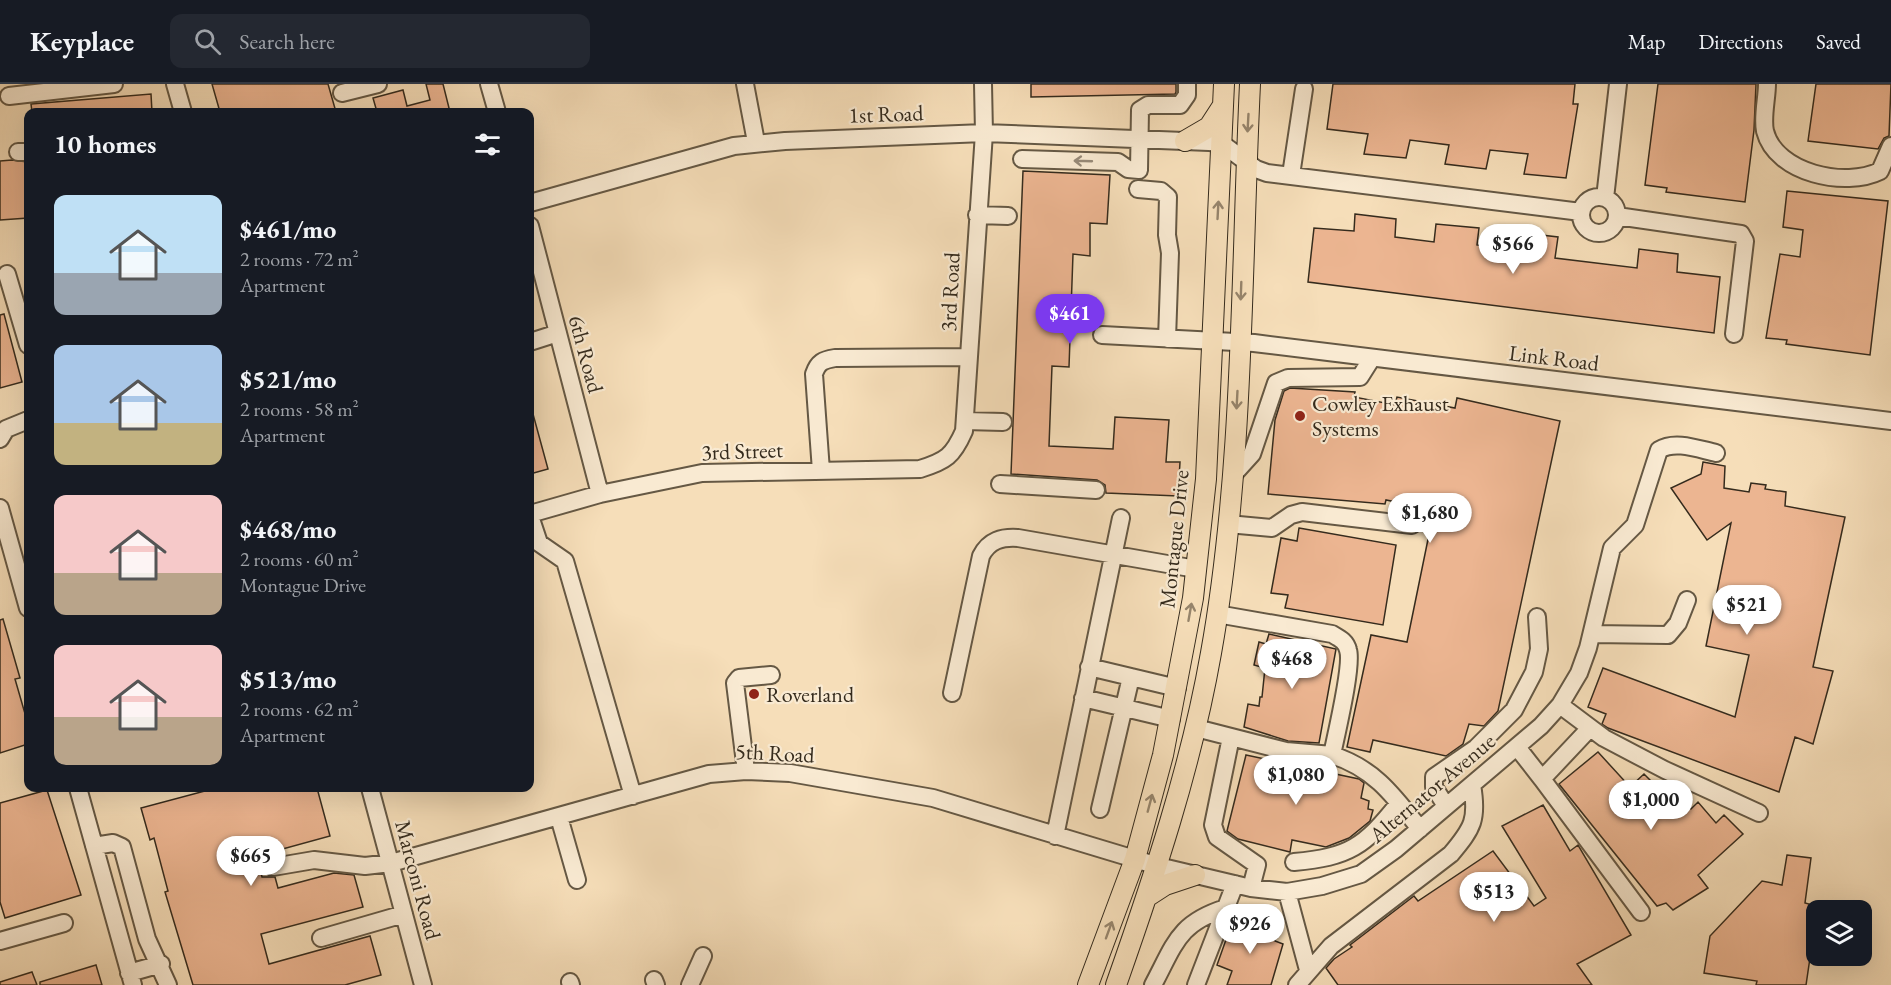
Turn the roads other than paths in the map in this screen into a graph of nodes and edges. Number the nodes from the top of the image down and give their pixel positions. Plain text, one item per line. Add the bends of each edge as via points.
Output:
1 (114, 84) edge
2 (175, 84) edge
3 (378, 84) edge
4 (489, 84) edge
5 (746, 84) edge
6 (983, 84) edge
7 (1186, 84) edge
8 (1224, 84) edge
9 (1250, 84) edge
10 (1618, 84) edge
11 (1767, 84) edge
12 (1304, 89) dead end
13 (342, 93) dead end
14 (9, 96) dead end
15 (1223, 104) junction
16 (182, 108) edge
17 (496, 108) edge
18 (984, 133) junction
19 (1140, 139) junction
20 (1185, 141) junction
21 (756, 142) junction
22 (1221, 143) junction
23 (1891, 146) edge
24 (1022, 159) dead end
25 (1246, 162) junction
26 (1291, 175) junction
27 (1138, 189) dead end
28 (1605, 198) junction
29 (534, 202) edge
30 (1581, 212) junction
31 (977, 215) junction
32 (1008, 216) dead end
33 (1617, 216) junction
34 (535, 267) edge
35 (7, 274) dead end
36 (24, 331) edge
37 (558, 333) junction
38 (1734, 333) dead end
39 (1102, 335) dead end
40 (1167, 339) junction
41 (534, 341) edge
42 (1212, 341) junction
43 (1239, 341) junction
44 (1309, 350) junction
45 (969, 357) junction
46 (1372, 358) junction
47 (1306, 379) junction
48 (965, 421) junction
49 (1891, 421) edge
50 (24, 422) edge
51 (1003, 422) dead end
52 (0, 439) edge
53 (955, 451) joint
54 (1716, 453) dead end
55 (821, 471) junction
56 (1233, 475) junction
57 (1000, 484) dead end
58 (1096, 490) dead end
59 (600, 494) junction
60 (0, 508) edge
61 (534, 514) edge
62 (1121, 518) dead end
63 (1228, 524) junction
64 (1412, 525) dead end
65 (534, 527) edge
66 (1113, 556) junction
67 (1196, 569) junction
68 (24, 595) edge
69 (1687, 600) dead end
70 (1217, 614) junction
71 (1537, 617) dead end
72 (1592, 634) junction
73 (1089, 667) junction
74 (771, 675) dead end
75 (1131, 677) junction
76 (1177, 688) junction
77 (952, 693) dead end
78 (1083, 698) junction
79 (1560, 705) junction
80 (1123, 707) junction
81 (1171, 719) junction
82 (1196, 728) junction
83 (1590, 728) junction
84 (1231, 737) junction
85 (1517, 747) junction
86 (1332, 755) junction
87 (747, 771) junction
88 (1542, 779) junction
89 (1472, 785) junction
90 (79, 792) edge
91 (371, 792) edge
92 (633, 796) junction
93 (1399, 803) junction
94 (1446, 807) junction
95 (1100, 809) dead end
96 (1759, 813) dead end
97 (559, 817) junction
98 (1420, 829) junction
99 (1055, 836) junction
100 (1364, 841) junction
101 (94, 846) junction
102 (1135, 859) junction
103 (1294, 862) dead end
104 (391, 863) junction
105 (1376, 864) junction
106 (1158, 866) junction
107 (273, 867) dead end
108 (1195, 876) junction
109 (577, 880) dead end
110 (1243, 886) junction
111 (1287, 892) junction
112 (1148, 896) junction
113 (1226, 908) junction
114 (1641, 912) dead end
115 (404, 914) junction
116 (64, 923) dead end
117 (321, 938) dead end
118 (0, 941) edge
119 (703, 956) dead end
120 (161, 964) junction
121 (1308, 970) junction
122 (131, 979) edge
123 (168, 985) edge
124 (422, 985) edge
125 (690, 985) edge
126 (1088, 985) edge
127 (1116, 985) edge
128 (1153, 985) edge
129 (1196, 985) edge
130 (1297, 985) edge

1 - 14 street
2 - 16 street
3 - 13 street
4 - 17 street
5 - 21 street
6 - 18 street, 3rd Road
7 - 19 street via 1187,95 1180,105 1143,106
8 - 15 main road, Montague Drive
9 -> 25 main road
10 - 28 street
11 - 23 street via 1765,130 1774,149 1793,166 1820,174 1867,177 1880,171
12 - 26 street
15 - 20 main road via 1209,127
15 - 22 main road, Montague Drive
18 - 19 street, 1st Road
18 - 21 street, 1st Road
18 - 31 street, 3rd Road
19 - 20 street, 1st Road
19 -> 24 street via 1139,170 1118,162
20 - 22 street, 1st Road
21 - 29 street, 1st Road
22 - 25 street
42 -> 22 main road, Montague Drive
25 - 26 street via 1267,173
25 -> 43 main road
26 - 30 street
27 - 40 street via 1161,190 1168,197
28 - 30 street via 1592,198
28 - 33 street via 1615,206
30 - 33 street via 1588,229 1600,233 1611,229
31 - 32 street
31 - 45 street, 3rd Road
33 - 38 street via 1741,234 1746,241
34 - 37 street, 6th Road
35 - 36 street
37 - 41 street
37 - 59 street, 6th Road
39 - 40 street, Link Road
40 - 42 street, Link Road
42 - 43 street, Link Road
42 - 67 main road, Montague Drive via 1206,479
43 - 44 street, Link Road
43 -> 56 main road
44 - 46 street, Link Road
44 - 47 street
45 - 48 street, 3rd Road
45 - 55 street via 824,360 814,374
46 - 47 street via 1360,377
46 - 49 street, Link Road
47 - 56 street via 1288,378 1276,383 1252,454
48 - 51 street
48 - 53 street, 3rd Road
50 - 52 street via 6,429
53 - 55 street, 3rd Street via 940,463 920,469
54 - 72 street, Alternator Avenue via 1679,445 1659,450 1635,525 1612,548
55 - 59 street, 3rd Street via 702,473
56 - 63 main road
57 - 58 street
59 - 61 street, 3rd Street
60 - 68 street
62 - 66 street
63 - 64 street via 1272,528 1302,512
63 - 70 main road
65 - 92 street via 539,543 565,561
66 - 67 street
66 - 73 street
66 - 77 street via 1004,537 985,548
76 -> 67 main road, Montague Drive
69 - 72 street via 1678,623 1668,635
70 - 82 main road
70 - 86 street via 1332,634 1343,640 1349,651 1346,684
71 - 94 street via 1539,649 1534,672 1514,710 1476,748 1434,777 1434,787
72 - 79 street, Alternator Avenue via 1579,673
73 - 75 street
73 - 78 street
74 - 87 street via 739,678 735,683
75 - 76 street
75 - 80 street
76 - 81 main road, Montague Drive
78 - 80 street
78 - 99 street
79 - 83 street
79 - 85 street, Alternator Avenue
80 - 81 street
80 - 95 street
102 -> 81 main road, Montague Drive
82 - 84 street
82 - 106 main road
83 - 88 street
83 - 96 street via 1665,770
84 - 86 street via 1286,751
84 - 110 street via 1213,825 1217,837 1257,865
85 - 88 street
85 - 89 street, Alternator Avenue
86 - 93 street via 1371,773
87 - 92 street, 5th Road via 709,774
87 - 99 street, 5th Road via 790,773 933,798
88 - 114 street
89 - 94 street, Alternator Avenue
89 - 121 street via 1474,821 1451,854 1349,931
90 - 101 street
91 - 104 street, Marconi Road
92 - 97 street, 5th Road
93 - 98 street
93 - 100 street
94 - 98 street, Alternator Avenue
97 - 104 street, 5th Road
97 - 109 street
98 - 105 street, Alternator Avenue
99 - 102 street, 5th Road
100 - 103 street via 1328,859
100 - 105 street
101 - 120 street via 113,843 122,847 147,939
101 - 122 street
102 - 106 street, 5th Road
126 -> 102 main road, Montague Drive
104 - 107 street, 5th Road via 365,866 314,860
104 - 115 street, Marconi Road
105 - 111 street, Alternator Avenue via 1352,877
106 - 108 street, Alternator Avenue
106 - 112 main road
108 - 110 street, Alternator Avenue
108 - 112 main road via 1165,885
110 - 111 street, Alternator Avenue
110 - 113 street
111 - 121 street
112 - 127 main road
113 - 128 street via 1187,925
113 - 129 street
115 - 117 street
115 - 124 street, Marconi Road
116 - 118 street
119 - 125 street
120 - 122 street
120 - 123 street
121 - 130 street

